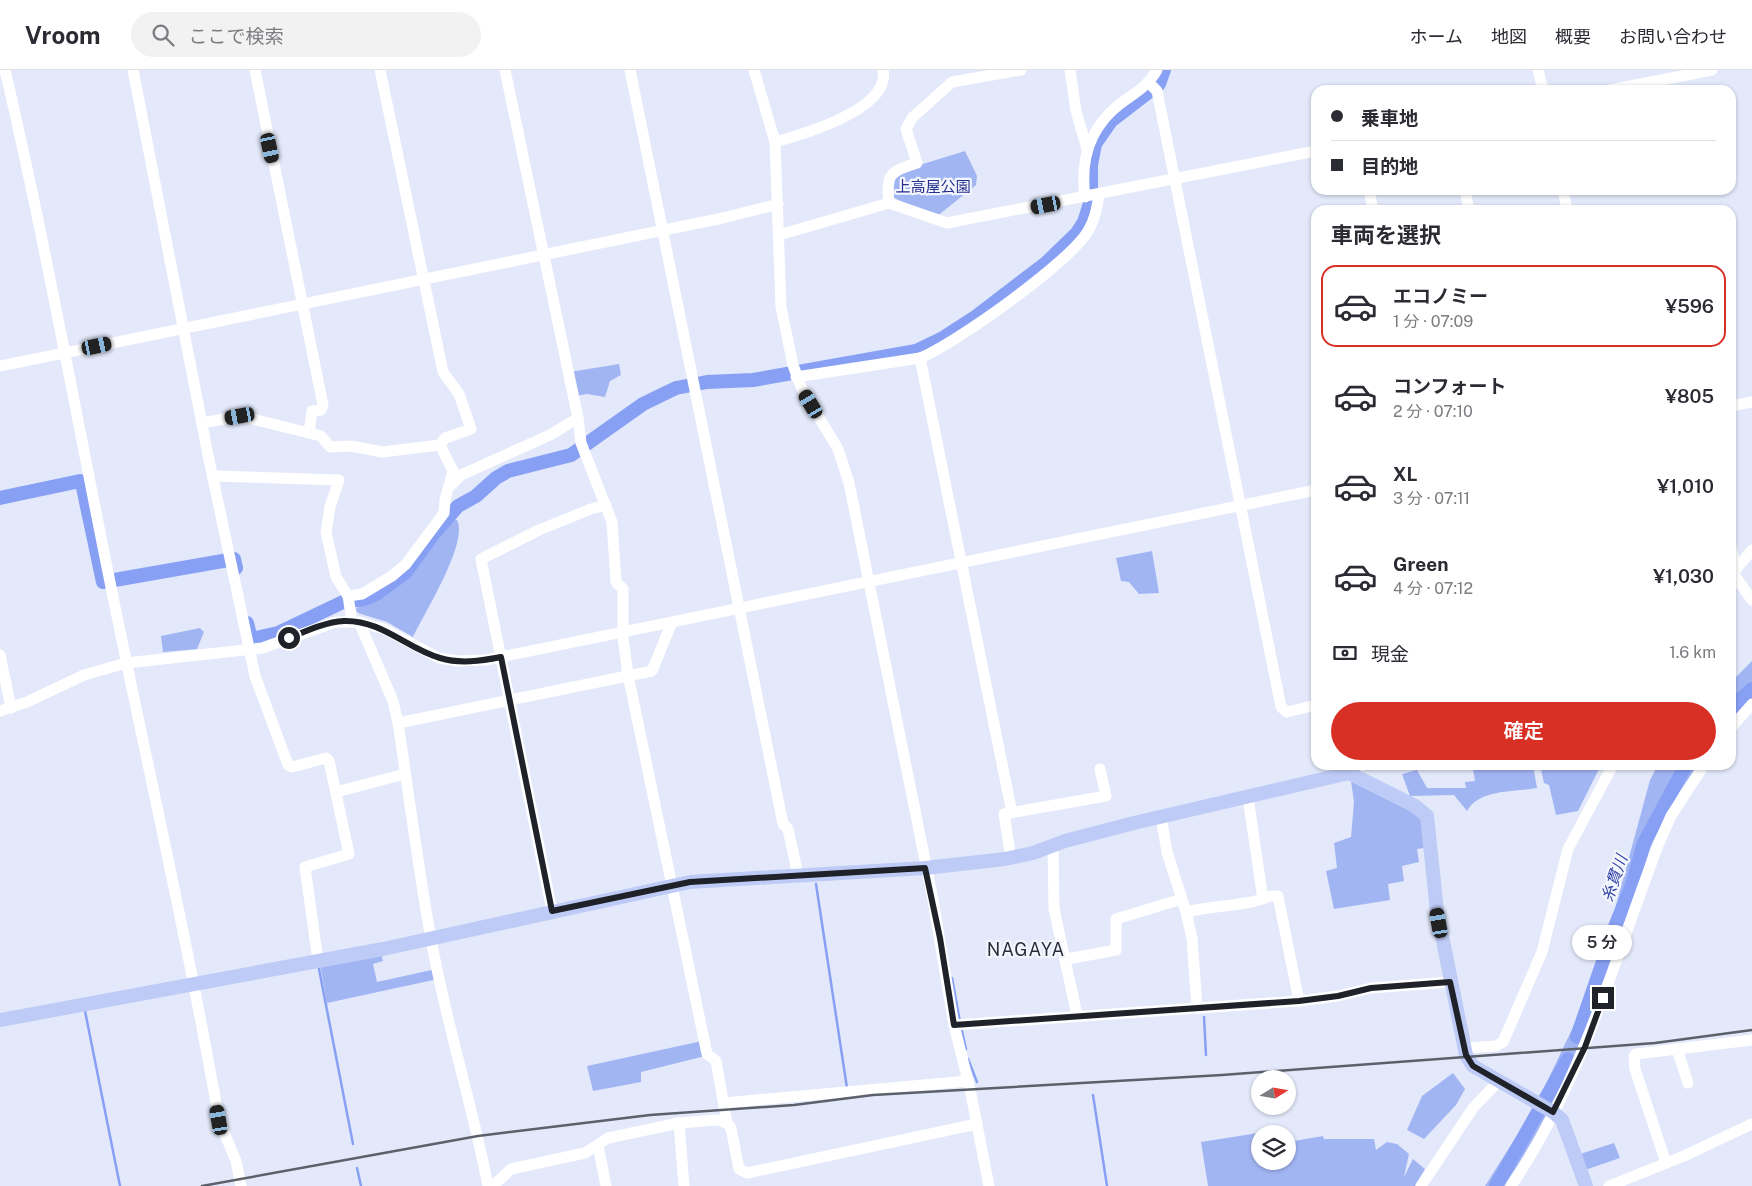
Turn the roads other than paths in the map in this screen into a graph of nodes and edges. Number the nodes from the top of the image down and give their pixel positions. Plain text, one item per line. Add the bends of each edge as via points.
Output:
1 (5, 70) edge
2 (133, 70) edge
3 (254, 70) edge
4 (380, 70) edge
5 (505, 70) edge
6 (630, 70) edge
7 (754, 70) edge
8 (883, 70) edge
9 (950, 70) edge
10 (1020, 70) edge
11 (1070, 70) edge
12 (1157, 70) edge
13 (1538, 70) edge
14 (1712, 70) edge
15 (1006, 71) edge
16 (952, 82) junction
17 (1542, 85) edge
18 (1636, 85) edge
19 (1152, 86) junction
20 (776, 142) junction
21 (1087, 149) junction
22 (1311, 153) edge
23 (1174, 178) junction
24 (1099, 195) junction
25 (1085, 197) junction
26 (889, 203) junction
27 (778, 204) junction
28 (663, 228) junction
29 (779, 235) junction
30 (544, 254) junction
31 (422, 279) junction
32 (302, 303) junction
33 (183, 329) junction
34 (63, 353) junction
35 (920, 358) junction
36 (0, 366) edge
37 (795, 371) junction
38 (1752, 402) edge
39 (1736, 405) edge
40 (578, 418) junction
41 (202, 423) junction
42 (309, 434) junction
43 (440, 445) junction
44 (214, 476) junction
45 (449, 486) junction
46 (1311, 491) edge
47 (1242, 505) junction
48 (606, 506) junction
49 (1752, 550) edge
50 (961, 562) junction
51 (1736, 569) edge
52 (1736, 576) edge
53 (868, 581) junction
54 (348, 596) junction
55 (1752, 600) edge
56 (739, 608) junction
57 (356, 622) junction
58 (672, 622) junction
59 (623, 632) junction
60 (250, 650) junction
61 (0, 655) edge
62 (501, 657) junction
63 (126, 663) junction
64 (628, 675) junction
65 (508, 700) junction
66 (1752, 704) edge
67 (1311, 706) edge
68 (6, 709) edge
69 (398, 722) junction
70 (1736, 722) edge
71 (1100, 768) dead end
72 (1347, 770) edge
73 (1362, 770) edge
74 (1610, 770) edge
75 (1701, 770) edge
76 (405, 774) junction
77 (336, 792) junction
78 (1248, 798) junction
79 (1012, 813) junction
80 (1161, 817) junction
81 (1053, 846) junction
82 (1011, 858) junction
83 (925, 868) junction
84 (798, 875) junction
85 (672, 885) junction
86 (1182, 899) junction
87 (1263, 899) junction
88 (552, 911) junction
89 (1186, 912) junction
90 (431, 939) junction
91 (1066, 959) junction
92 (318, 961) junction
93 (1450, 982) junction
94 (193, 984) junction
95 (1299, 1001) junction
96 (1197, 1008) junction
97 (1077, 1016) junction
98 (0, 1020) edge
99 (954, 1025) junction
100 (1752, 1040) edge
101 (1464, 1048) junction
102 (1677, 1049) junction
103 (968, 1081) junction
104 (1498, 1082) junction
105 (1688, 1083) dead end
106 (724, 1103) junction
107 (1551, 1111) junction
108 (679, 1122) junction
109 (727, 1122) junction
110 (977, 1124) junction
111 (1752, 1124) edge
112 (598, 1145) junction
113 (1666, 1164) junction
114 (241, 1186) edge
115 (488, 1186) edge
116 (493, 1186) edge
117 (606, 1186) edge
118 (684, 1186) edge
119 (989, 1186) edge
120 (1421, 1186) edge
121 (1511, 1186) edge
122 (1586, 1186) edge
123 (1609, 1186) edge

1 - 34 street via 34,193
2 - 33 street
3 - 32 street
4 - 31 street
5 - 30 street
6 - 28 street
7 - 20 street
8 - 20 street via 882,87 860,107 828,126
9 - 16 street
10 - 15 street
11 - 21 street via 1076,111
12 - 19 street
13 - 17 street
14 - 18 street
15 - 16 street
16 - 26 street via 912,118 906,129 917,163 894,171 889,178
19 - 21 street via 1104,118
19 - 23 street
20 - 27 street
21 - 25 street
22 - 23 street
23 - 24 street
23 - 47 street
24 - 25 street
24 - 35 street via 1088,232 1075,248 1006,303 935,352
25 - 26 street via 948,223
26 - 29 street
27 - 28 street
27 - 29 street
28 - 30 street
28 - 56 street
29 - 37 street via 781,307
30 - 31 street
30 - 40 street
31 - 32 street
31 - 43 street via 443,372 459,394 471,429 445,438
32 - 33 street
32 - 42 street via 323,405 321,410 312,411
33 - 34 street
33 - 41 street
34 - 36 street
34 - 63 street
35 - 37 street
35 - 50 street
37 - 53 street via 844,464
38 - 39 street
40 - 45 street via 550,435 461,474
40 - 48 street via 583,447
41 - 42 street via 240,416
41 - 44 street
42 - 43 street via 321,436 330,446 382,452
43 - 45 street via 453,471
44 - 54 street via 340,480 330,507 326,532 336,577
44 - 60 street
45 - 54 street via 444,513 406,564 362,594
46 - 47 street
47 - 50 street
47 - 67 street via 1281,707 1287,712
48 - 59 street via 612,522 616,582 623,589
48 - 62 street via 591,508 480,559
49 - 51 street
50 - 53 street
50 - 79 street
52 - 55 street
53 - 56 street
53 - 83 street
54 - 57 street
56 - 58 street
56 - 84 street via 782,824 788,830
57 - 60 street via 320,626
57 - 62 street via 384,629 439,658 470,662
57 - 69 street via 392,701
58 - 59 street
58 - 64 street via 652,671
59 - 62 street
59 - 64 street
60 - 63 street
60 - 77 street via 255,676 288,765 292,767 326,758
61 - 68 street
62 - 65 street
63 - 68 street via 76,678
63 - 94 street
64 - 65 street
64 - 85 street
65 - 69 street
65 - 88 street
66 - 70 street
69 - 76 street
71 - 79 street via 1106,796
72 - 78 main road
73 - 93 main road via 1427,816 1437,911
74 - 101 street via 1568,849 1542,952 1503,1042 1496,1046
75 - 107 street via 1662,836 1585,1047
76 - 77 street
76 - 90 street
77 - 92 street via 348,854 305,867
78 - 80 main road
78 - 87 street
79 - 82 street via 1004,814
80 - 81 main road
80 - 86 street via 1166,852
81 - 82 main road
81 - 91 street via 1054,909
82 - 83 main road
83 - 84 main road
83 - 99 street
84 - 85 main road
85 - 88 main road
85 - 106 street via 707,1054 716,1062
86 - 89 street
86 - 91 street via 1116,919 1116,950
87 - 89 street
87 - 95 street via 1278,896
88 - 90 main road
89 - 96 street via 1192,938
90 - 92 main road
90 - 115 street
91 - 97 street
92 - 94 main road
93 - 95 street via 1371,988
93 - 101 main road
94 - 98 main road
94 - 114 street via 219,1120 236,1161
95 - 96 street
96 - 97 street
97 - 99 street
99 - 103 street
100 - 102 street
101 - 104 main road via 1473,1066
102 - 105 street
102 - 113 street via 1636,1054 1633,1059
103 - 106 street
103 - 110 street
104 - 107 main road
104 - 120 street via 1473,1108
106 - 109 street
107 - 121 street via 1529,1159
107 - 122 main road via 1565,1124
108 - 109 street
108 - 112 street via 608,1138
108 - 118 street
109 - 110 street via 739,1169 747,1173
110 - 119 street
111 - 113 street
112 - 116 street via 585,1153 511,1168
112 - 117 street
113 - 123 street

